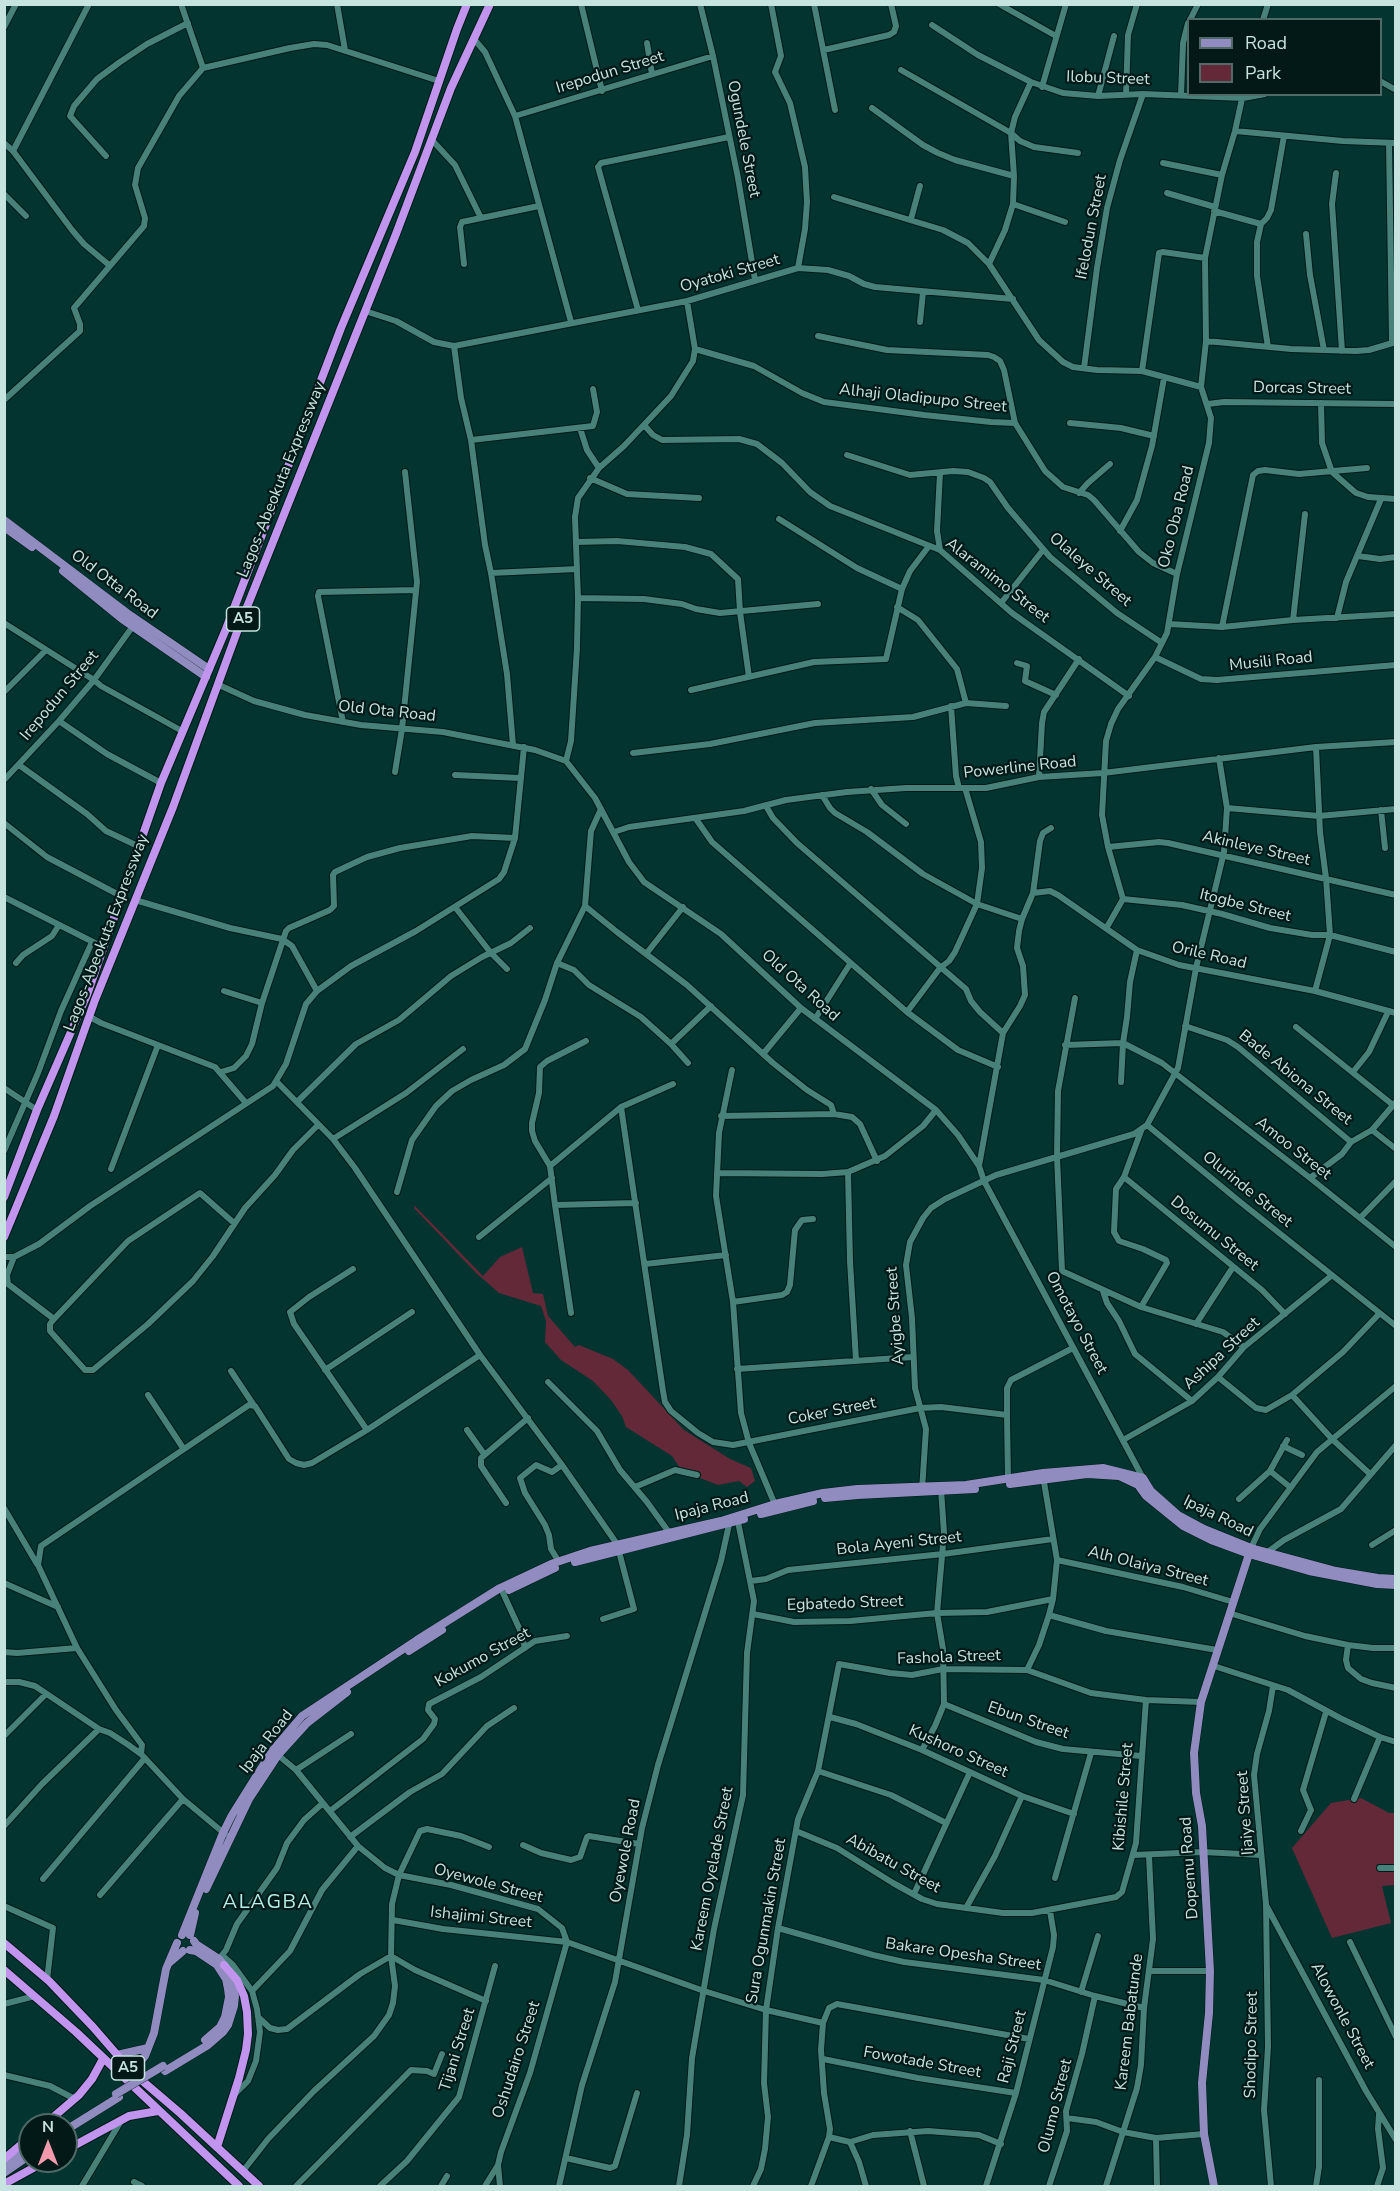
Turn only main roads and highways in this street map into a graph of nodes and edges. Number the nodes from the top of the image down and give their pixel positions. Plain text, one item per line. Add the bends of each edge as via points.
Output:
1 (467, 4) edge
2 (490, 4) edge
3 (4, 520) edge
4 (4, 527) edge
5 (208, 673) junction
6 (87, 995) junction
7 (95, 1000) junction
8 (4, 1197) edge
9 (4, 1237) edge
10 (1043, 1476) junction
11 (941, 1489) junction
12 (734, 1520) junction
13 (618, 1547) junction
14 (1250, 1551) junction
15 (1265, 1555) junction
16 (531, 1576) junction
17 (1395, 1579) edge
18 (1395, 1585) edge
19 (189, 1937) junction
20 (4, 1943) edge
21 (177, 1943) junction
22 (186, 1951) junction
23 (222, 1960) junction
24 (168, 1964) junction
25 (4, 1970) edge
26 (148, 2048) junction
27 (117, 2055) junction
28 (103, 2060) junction
29 (164, 2069) junction
30 (132, 2072) junction
31 (117, 2095) junction
32 (158, 2111) junction
33 (58, 2113) edge
34 (78, 2118) edge
35 (78, 2122) edge
36 (78, 2143) edge
37 (217, 2147) junction
38 (18, 2148) edge
39 (5, 2160) edge
40 (18, 2163) edge
41 (4, 2173) edge
42 (24, 2173) edge
43 (4, 2184) edge
44 (234, 2185) edge
45 (259, 2187) edge
46 (1214, 2187) edge

1 - 5 highway, Lagos-Abeokuta Expressway / A5 via 415,152 341,328
2 - 7 highway, Lagos-Abeokuta Expressway / A5 via 451,88
3 - 5 main road, Old Otta Road
4 - 5 main road via 133,626
5 - 6 highway, Lagos-Abeokuta Expressway / A5 via 161,783
6 - 7 highway
6 - 8 highway, Lagos-Abeokuta Expressway / A5
7 - 9 highway, Lagos-Abeokuta Expressway / A5 via 54,1116
10 - 11 main road, Ipaja Road
10 - 11 main road, Ipaja Road via 976,1489
10 - 14 main road, Ipaja Road via 1119,1476 1138,1485 1183,1526 1211,1540
10 - 14 main road, Ipaja Road via 1103,1468 1143,1478 1151,1491 1178,1515
11 - 12 main road, Ipaja Road via 835,1492
12 - 13 main road, Ipaja Road
12 - 13 main road, Ipaja Road via 668,1532
13 - 16 main road, Ipaja Road
13 - 16 main road, Ipaja Road via 558,1562
14 - 15 main road, Ipaja Road
14 - 46 main road, Dopemu Road via 1201,1702 1194,1753 1210,1971 1202,2083 1204,2134
15 - 17 main road, Ipaja Road via 1335,1571
15 - 18 main road, Ipaja Road via 1334,1576
16 - 19 main road, Ipaja Road via 343,1694 306,1723 278,1755 249,1799 196,1910
16 - 19 main road, Ipaja Road via 471,1606 302,1716 272,1751 223,1833
19 - 21 main road
19 - 22 main road via 193,1947
19 - 23 main road
20 - 27 highway, A5 via 47,1980
21 - 22 main road
21 - 24 main road
22 - 24 main road
22 - 29 main road via 196,1950 217,1965 226,1979 228,2008 220,2027 210,2037
23 - 29 main road via 235,1996 228,2025 208,2045
23 - 37 highway via 237,1980 248,2012 246,2050
24 - 26 main road via 158,2019
25 - 28 highway, A5
26 - 27 main road
26 - 30 main road
27 - 30 highway, A5
28 - 32 highway, A5
28 - 33 highway via 92,2079
29 - 31 main road, bridge
30 - 37 highway, A5
31 - 34 main road
31 - 35 main road
32 - 36 highway via 123,2118
32 - 44 highway, A5
37 - 45 highway, A5
38 - 39 highway
40 - 41 main road
42 - 43 highway

